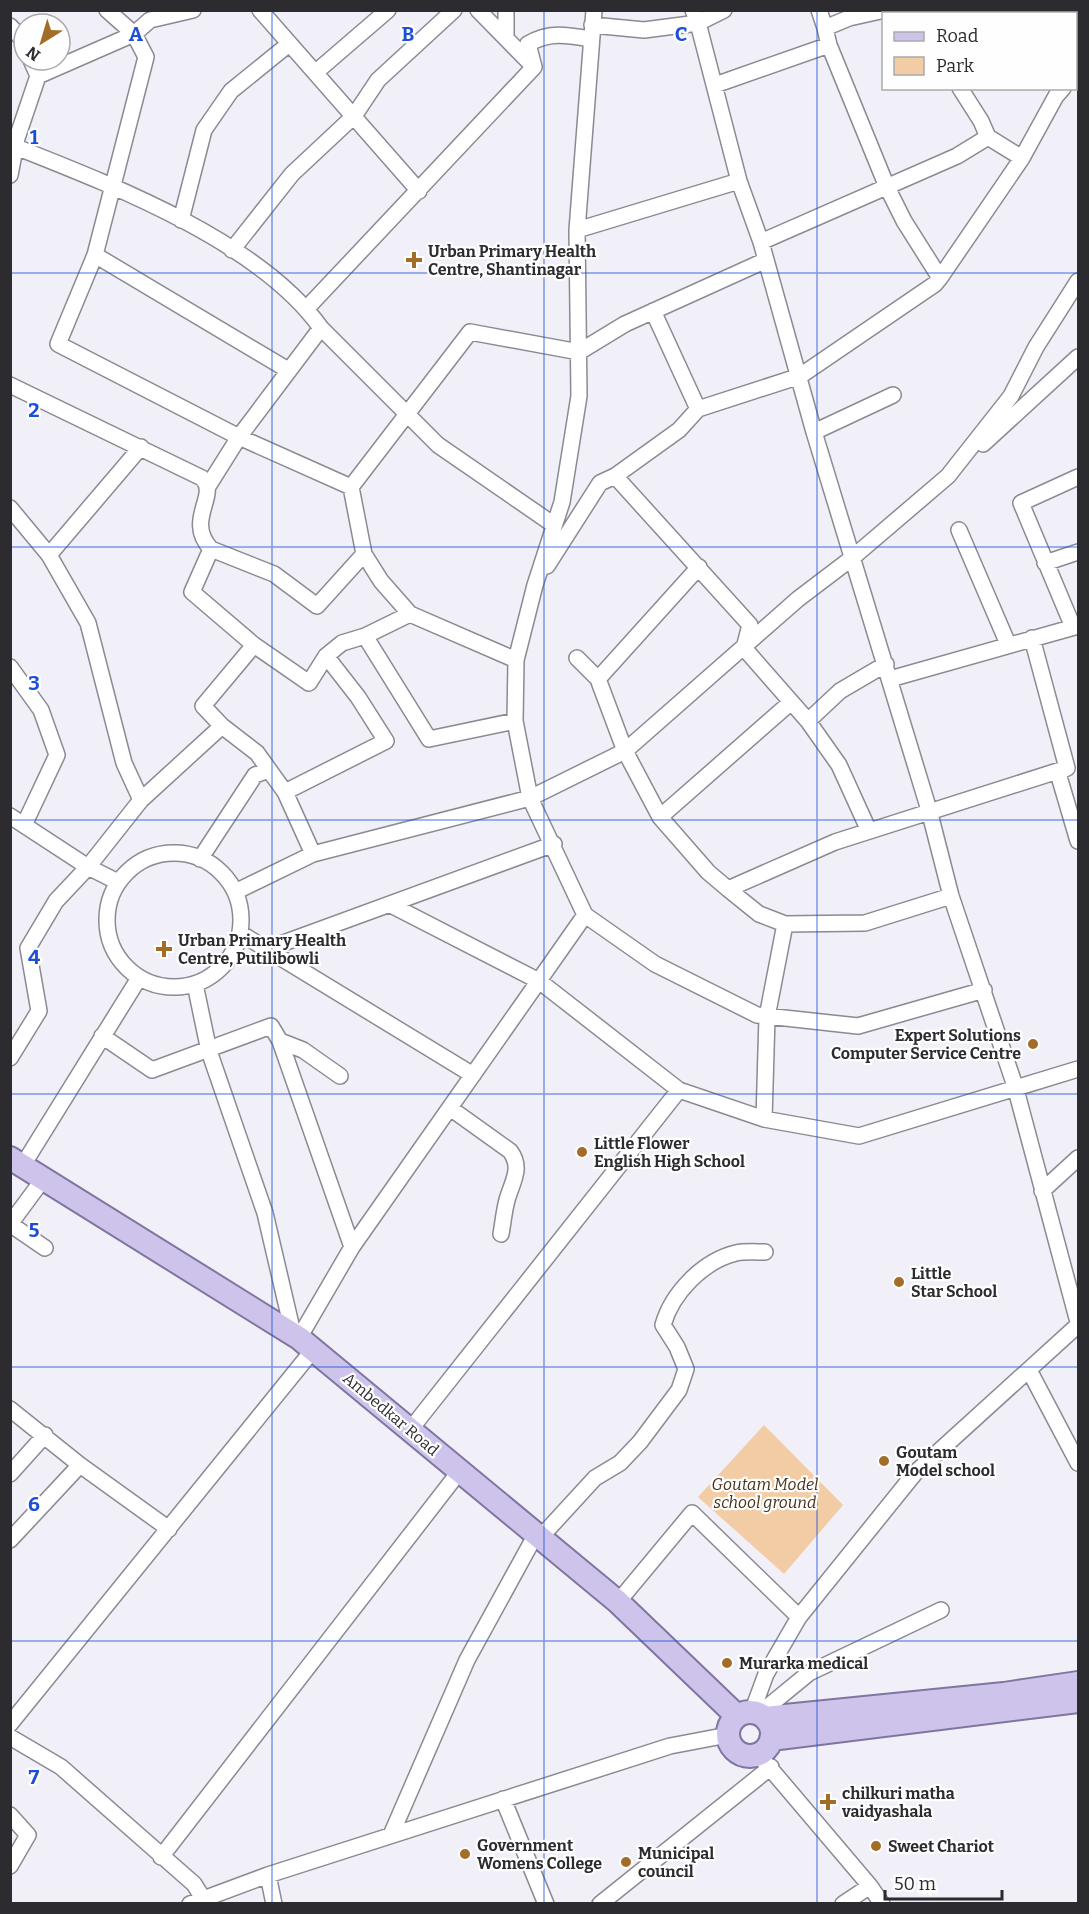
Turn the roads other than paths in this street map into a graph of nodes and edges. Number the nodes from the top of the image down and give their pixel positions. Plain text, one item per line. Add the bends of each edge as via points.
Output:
1 (107, 10) edge
2 (192, 10) edge
3 (260, 10) edge
4 (388, 10) edge
5 (454, 10) edge
6 (478, 10) edge
7 (506, 10) edge
8 (724, 10) edge
9 (819, 10) edge
10 (887, 10) edge
11 (153, 15) edge
12 (695, 16) edge
13 (592, 25) edge
14 (825, 28) junction
15 (134, 34) junction
16 (506, 36) junction
17 (289, 44) junction
18 (829, 45) junction
19 (534, 67) junction
20 (36, 72) edge
21 (316, 72) junction
22 (38, 76) junction
23 (715, 85) junction
24 (961, 90) edge
25 (1061, 90) edge
26 (354, 116) junction
27 (988, 137) junction
28 (16, 147) junction
29 (1022, 158) junction
30 (10, 175) edge
31 (739, 181) junction
32 (113, 185) junction
33 (887, 187) junction
34 (419, 191) junction
35 (181, 220) junction
36 (577, 230) junction
37 (761, 242) junction
38 (232, 250) junction
39 (95, 255) junction
40 (764, 261) junction
41 (940, 278) junction
42 (1078, 281) edge
43 (307, 308) junction
44 (653, 312) junction
45 (321, 328) junction
46 (579, 352) junction
47 (1078, 357) edge
48 (288, 370) junction
49 (800, 376) junction
50 (10, 385) edge
51 (893, 395) dead end
52 (698, 409) junction
53 (408, 412) junction
54 (814, 432) junction
55 (239, 437) junction
56 (141, 447) junction
57 (615, 476) junction
58 (948, 476) junction
59 (1078, 477) edge
60 (351, 487) junction
61 (207, 488) junction
62 (10, 508) edge
63 (554, 525) junction
64 (959, 530) dead end
65 (211, 549) junction
66 (1078, 552) edge
67 (49, 555) junction
68 (364, 555) junction
69 (852, 558) junction
70 (1045, 563) junction
71 (699, 567) junction
72 (535, 585) junction
73 (410, 614) junction
74 (1076, 627) edge
75 (365, 636) junction
76 (1032, 638) junction
77 (1008, 644) junction
78 (254, 645) junction
79 (744, 648) junction
80 (326, 656) junction
81 (577, 658) dead end
82 (516, 660) junction
83 (10, 668) edge
84 (888, 672) junction
85 (598, 679) junction
86 (790, 703) junction
87 (515, 721) junction
88 (807, 721) junction
89 (222, 726) junction
90 (625, 751) junction
91 (1068, 769) edge
92 (285, 792) junction
93 (530, 798) junction
94 (141, 800) junction
95 (929, 810) junction
96 (10, 816) edge
97 (660, 817) junction
98 (25, 823) junction
99 (869, 831) junction
100 (1078, 841) edge
101 (554, 844) junction
102 (313, 854) junction
103 (200, 859) junction
104 (88, 867) junction
105 (118, 882) junction
106 (728, 889) junction
107 (235, 892) junction
108 (951, 896) junction
109 (391, 905) junction
110 (585, 915) junction
111 (784, 924) junction
112 (240, 933) junction
113 (267, 949) junction
114 (139, 978) junction
115 (539, 981) junction
116 (195, 984) junction
117 (984, 990) junction
118 (767, 1017) junction
119 (102, 1036) junction
120 (280, 1041) junction
121 (208, 1050) junction
122 (10, 1058) edge
123 (1078, 1069) edge
124 (473, 1075) junction
125 (340, 1076) dead end
126 (1015, 1086) junction
127 (679, 1090) junction
128 (450, 1108) junction
129 (764, 1119) junction
130 (1078, 1158) edge
131 (17, 1161) edge
132 (44, 1178) junction
133 (1042, 1191) junction
134 (10, 1224) edge
135 (501, 1234) dead end
136 (352, 1247) junction
137 (45, 1248) dead end
138 (765, 1252) dead end
139 (1078, 1323) edge
140 (302, 1340) junction
141 (1029, 1370) junction
142 (10, 1409) edge
143 (411, 1430) junction
144 (45, 1435) junction
145 (1078, 1463) edge
146 (80, 1465) junction
147 (459, 1472) junction
148 (10, 1474) edge
149 (169, 1529) junction
150 (537, 1537) junction
151 (10, 1540) edge
152 (618, 1602) junction
153 (941, 1610) dead end
154 (799, 1617) junction
155 (1078, 1683) edge
156 (1078, 1701) edge
157 (10, 1724) edge
158 (755, 1732) junction
159 (10, 1737) edge
160 (503, 1800) junction
161 (10, 1815) edge
162 (391, 1835) junction
163 (161, 1857) junction
164 (10, 1866) edge
165 (268, 1875) junction
166 (870, 1886) junction
167 (197, 1902) edge
168 (274, 1904) edge
169 (546, 1904) edge
170 (600, 1904) edge
171 (843, 1904) edge
172 (882, 1904) edge

1 - 15 street
2 - 11 street
3 - 17 street
4 - 21 street
5 - 26 street via 378,80
6 - 16 street
7 - 16 street
8 - 12 street
9 - 14 street
10 - 14 street
11 - 15 street
12 - 13 street via 644,30
12 - 23 street
13 - 19 street via 564,35 542,35 528,44
13 - 36 street
14 - 18 street
15 - 22 street
15 - 32 street via 146,57
16 - 19 street
17 - 21 street
17 - 35 street via 231,91 204,130
18 - 23 street
18 - 33 street
19 - 34 street
20 - 22 street
21 - 26 street
22 - 28 street
23 - 31 street
24 - 27 street
25 - 29 street
26 - 34 street
26 - 38 street via 292,174
27 - 29 street
27 - 33 street via 957,156
28 - 30 street
28 - 32 street
29 - 41 street
31 - 36 street
31 - 37 street
32 - 35 street
32 - 39 street
33 - 37 street
33 - 41 street
34 - 43 street
35 - 38 street
36 - 46 street
37 - 40 street
38 - 43 street via 274,277
39 - 48 street
39 - 55 street via 58,344
40 - 44 street
40 - 49 street
41 - 49 street
42 - 58 street via 1036,347 1011,396
43 - 45 street
44 - 46 street
44 - 52 street
45 - 48 street
45 - 53 street
46 - 53 street via 470,332
46 - 63 street via 579,396 562,502
47 - 58 street
48 - 55 street
49 - 52 street
49 - 54 street
50 - 56 street
51 - 54 street
52 - 57 street via 679,430
53 - 60 street
53 - 63 street via 438,445
54 - 69 street
55 - 60 street
55 - 61 street
56 - 61 street via 198,475
56 - 67 street
57 - 71 street
57 - 72 street via 600,483
58 - 69 street
59 - 70 street via 1021,503
60 - 68 street
61 - 65 street via 199,527 202,540
62 - 67 street
63 - 72 street
64 - 77 street
65 - 68 street via 274,573 317,606
65 - 78 street via 192,592
66 - 70 street
67 - 94 street via 88,623 124,763
68 - 73 street
69 - 79 street via 798,599
69 - 84 street
70 - 74 street
71 - 79 street via 750,625
71 - 85 street
72 - 82 street
73 - 75 street
73 - 82 street
74 - 76 street
75 - 80 street via 342,643
75 - 87 street via 429,739
76 - 77 street
76 - 91 street
77 - 84 street
78 - 80 street via 309,683
78 - 89 street via 203,706
79 - 86 street
79 - 90 street
80 - 92 street via 386,741
81 - 85 street
82 - 87 street
83 - 98 street via 41,710 57,755
84 - 88 street via 840,691
84 - 95 street
85 - 90 street
86 - 88 street
86 - 97 street
87 - 93 street
88 - 99 street via 839,765
89 - 92 street via 257,753
89 - 94 street
90 - 93 street
90 - 97 street
91 - 95 street
91 - 100 street
92 - 102 street
92 - 103 street via 269,770 255,775
93 - 101 street
93 - 102 street
94 - 104 street
95 - 99 street
95 - 108 street
96 - 98 street
97 - 106 street
98 - 104 street
99 - 106 street
101 - 109 street
101 - 110 street
102 - 107 street
103 - 105 street via 171,853 150,857 132,867
103 - 107 street via 217,868
104 - 105 street
104 - 122 street via 56,901 28,948 39,1011
105 - 114 street via 109,902 107,923 112,945
106 - 111 street via 759,914
107 - 112 street via 241,912
108 - 111 street via 865,923
108 - 117 street
109 - 113 street
109 - 115 street
110 - 115 street
110 - 118 street via 655,964
111 - 118 street
112 - 113 street
112 - 116 street via 225,964
113 - 124 street
114 - 116 street via 157,985
114 - 119 street
115 - 124 street
115 - 127 street
116 - 121 street
117 - 118 street via 858,1026
117 - 126 street
118 - 129 street
119 - 121 street via 152,1070
119 - 131 street
120 - 121 street via 271,1026
120 - 125 street via 303,1050
120 - 136 street
121 - 140 street via 265,1214
123 - 126 street
124 - 128 street
126 - 129 street via 859,1136
126 - 133 street
127 - 129 street
127 - 143 street
128 - 135 street via 517,1160
128 - 136 street
130 - 133 street
131 - 132 main road, Ambedkar Road
132 - 134 street
132 - 140 main road, Ambedkar Road
133 - 139 street
134 - 137 street
136 - 140 street
138 - 150 street via 737,1253 707,1266 677,1293 663,1325 686,1369 680,1390 620,1463 596,1478
139 - 141 street
140 - 143 main road, Ambedkar Road
140 - 149 street
141 - 145 street
141 - 154 street via 915,1473
142 - 144 street
143 - 147 main road, Ambedkar Road
144 - 146 street
144 - 148 street
146 - 149 street
146 - 151 street
147 - 150 main road, Ambedkar Road
147 - 163 street
149 - 157 street
150 - 152 main road, Ambedkar Road
150 - 162 street via 467,1660
152 - 154 street via 692,1513
152 - 158 main road, Ambedkar Road
153 - 158 street via 809,1673
154 - 158 street via 766,1674
155 - 158 main road
156 - 158 main road
158 - 160 street via 670,1746
158 - 166 street
158 - 170 street
159 - 163 street via 61,1767
160 - 162 street
160 - 169 street
161 - 164 street via 28,1835
162 - 165 street
163 - 167 street via 194,1884
165 - 167 street
165 - 168 street
166 - 171 street
166 - 172 street

